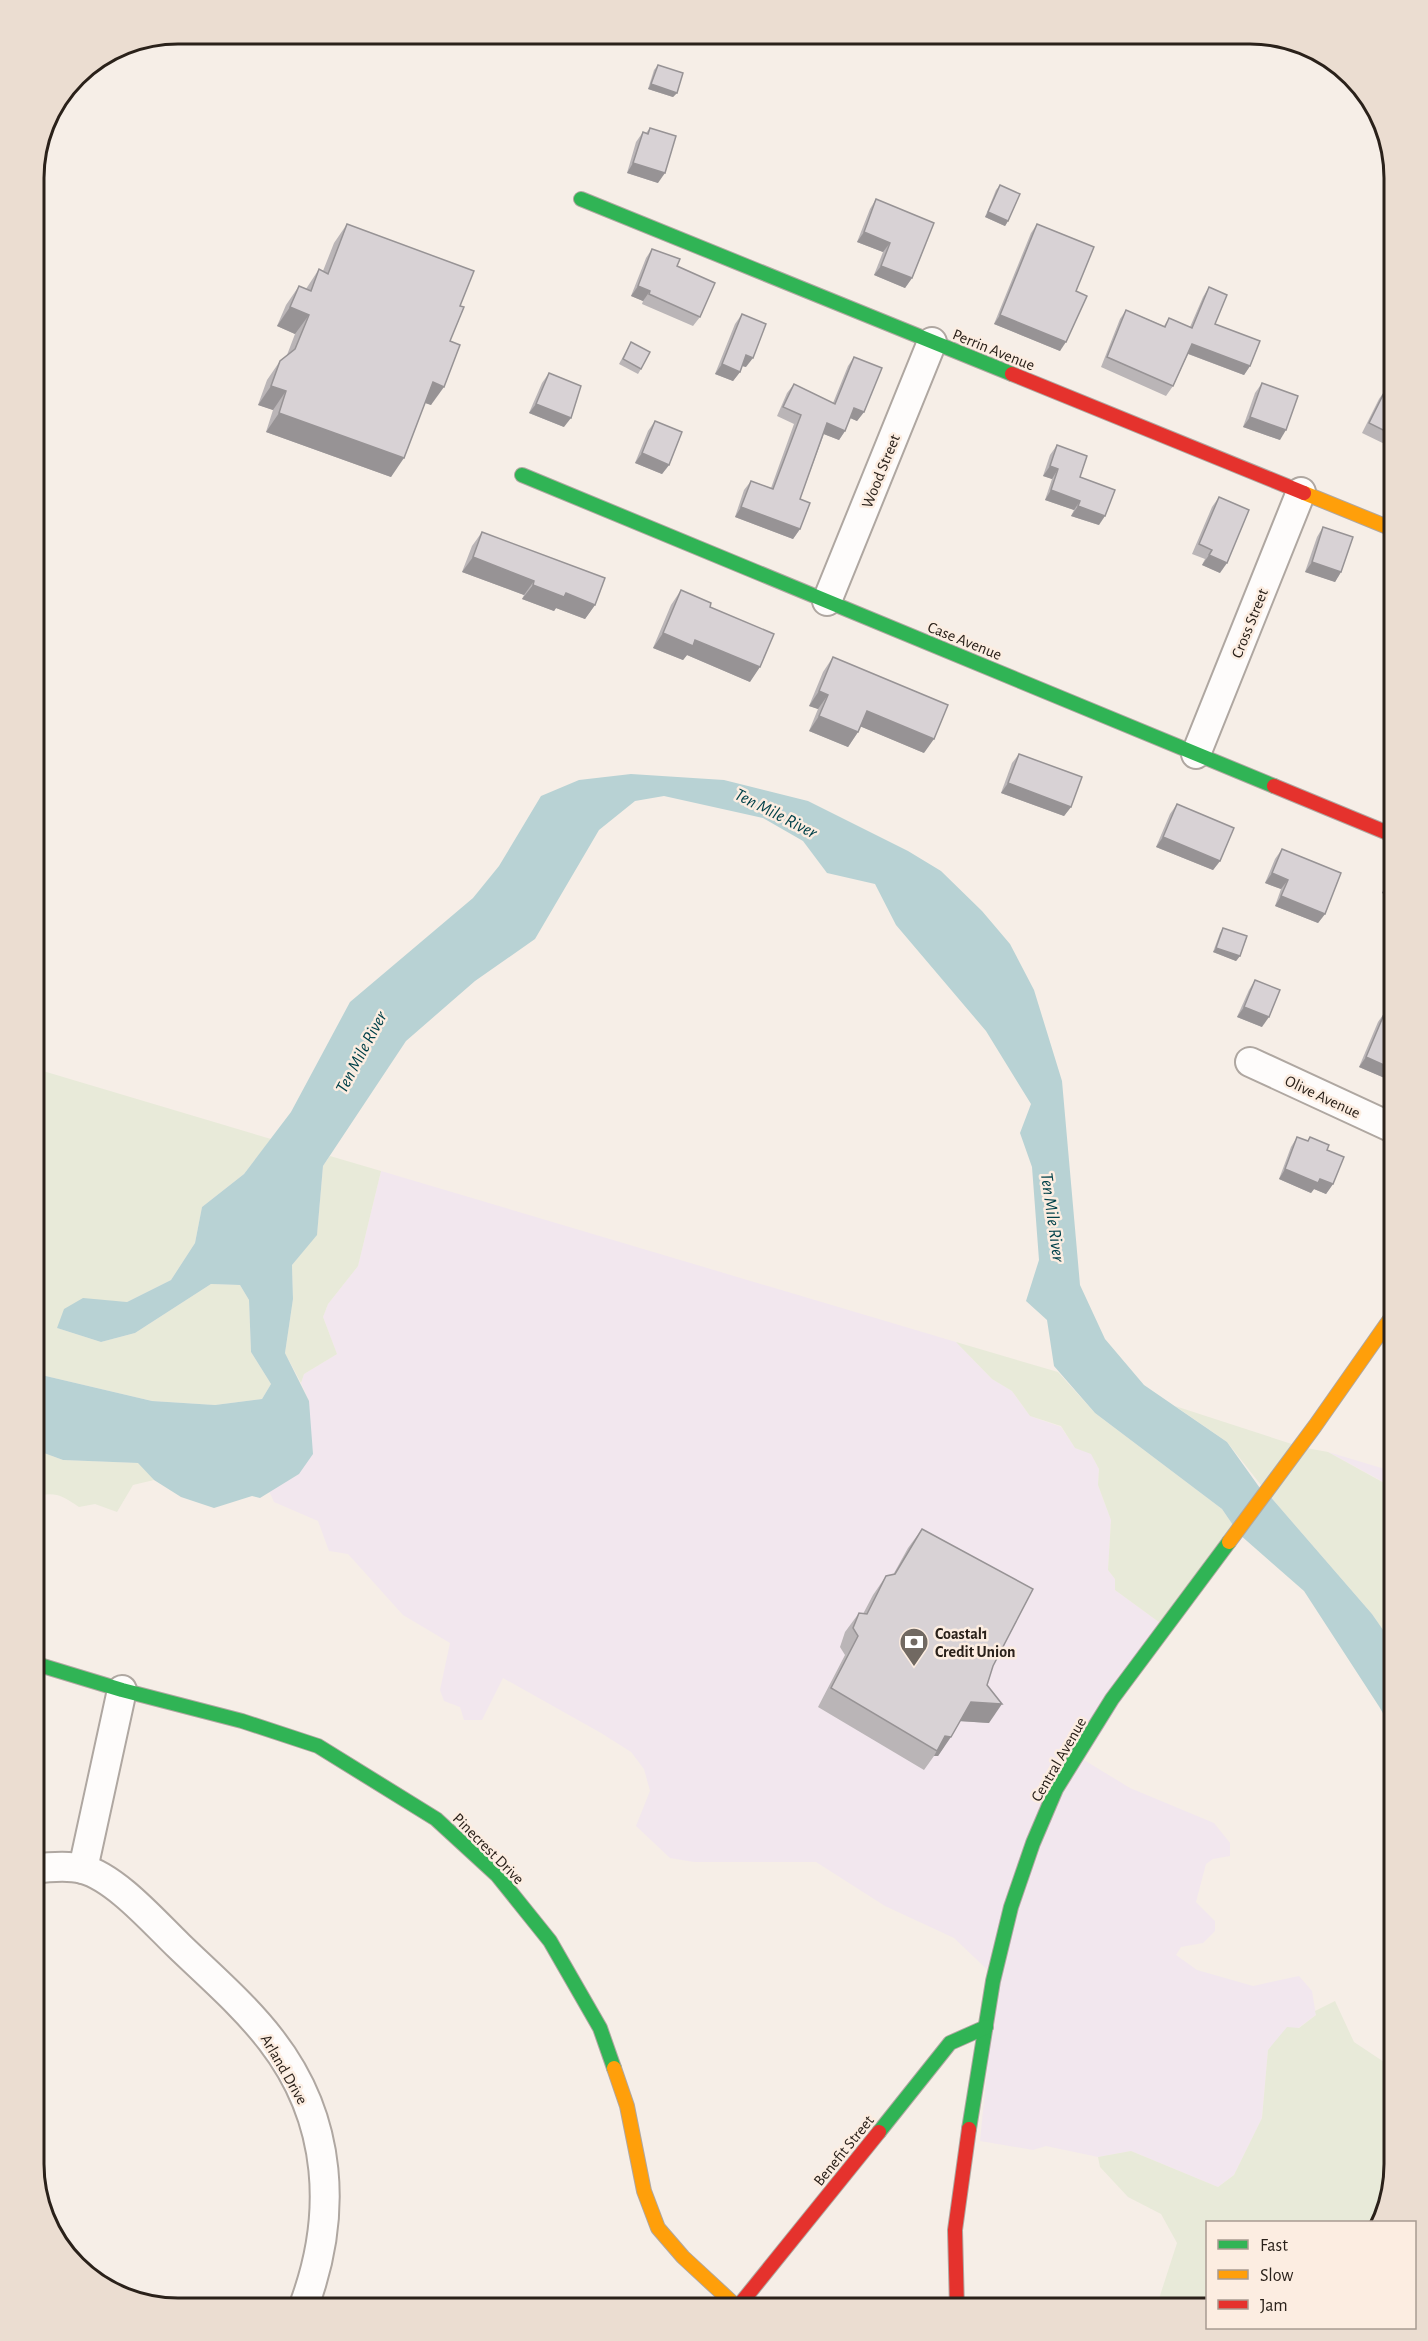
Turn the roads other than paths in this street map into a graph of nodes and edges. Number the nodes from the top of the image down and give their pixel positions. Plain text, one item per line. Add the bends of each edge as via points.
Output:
1 (581, 199) dead end
2 (932, 342) junction
3 (522, 475) dead end
4 (1301, 492) junction
5 (1384, 526) edge
6 (827, 601) junction
7 (1196, 754) junction
8 (1384, 831) edge
9 (1250, 1062) dead end
10 (1384, 1124) edge
11 (1384, 1327) edge
12 (44, 1666) edge
13 (122, 1690) junction
14 (44, 1869) edge
15 (83, 1869) junction
16 (986, 2027) junction
17 (307, 2297) edge
18 (726, 2298) edge
19 (745, 2298) edge
20 (957, 2298) edge

1 - 2 street, Perrin Avenue
2 - 4 street, Perrin Avenue
2 - 6 street, Wood Street
3 - 6 street, Case Avenue
4 - 5 street, Perrin Avenue
4 - 7 street, Cross Street
6 - 7 street, Case Avenue
7 - 8 street, Case Avenue
9 - 10 street, Olive Avenue
11 - 16 street, Central Avenue via 1112,1699 1056,1789 1011,1907
12 - 13 street, Pinecrest Drive
13 - 15 street
13 - 18 street, Pinecrest Drive via 242,1721 318,1746 436,1819 497,1875 550,1941 600,2028 627,2106 644,2191 658,2228
14 - 15 street
15 - 17 street, Arland Drive via 124,1893 244,2009 272,2041 297,2083 321,2149 325,2182 322,2242
16 - 19 street, Benefit Street via 950,2043
16 - 20 street, Central Avenue via 955,2230

